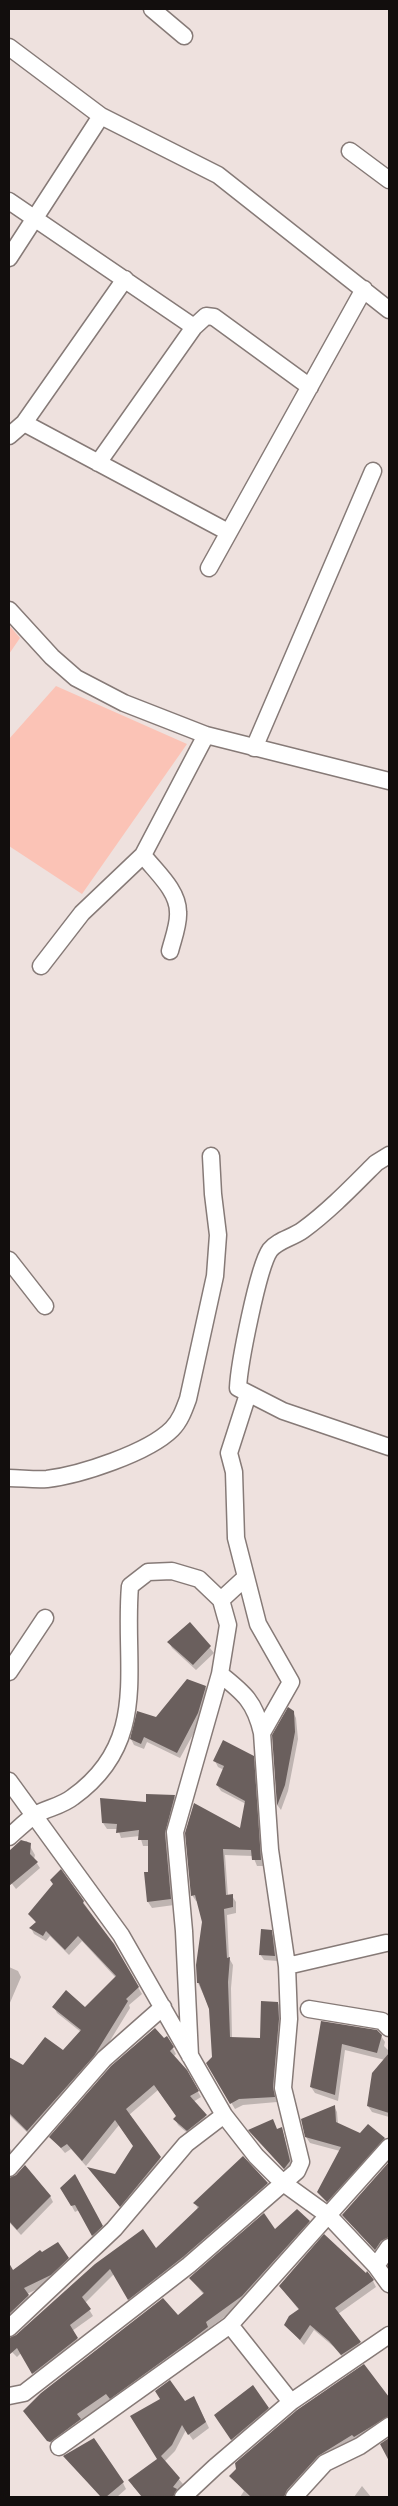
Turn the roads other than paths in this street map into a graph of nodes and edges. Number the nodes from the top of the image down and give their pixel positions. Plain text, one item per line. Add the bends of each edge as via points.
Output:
1 (152, 9) edge
2 (184, 36) dead end
3 (9, 47) edge
4 (101, 116) junction
5 (350, 151) dead end
6 (389, 180) edge
7 (9, 201) edge
8 (36, 218) junction
9 (9, 258) edge
10 (125, 279) junction
11 (364, 288) junction
12 (389, 310) edge
13 (194, 327) junction
14 (310, 387) junction
15 (24, 423) junction
16 (9, 436) edge
17 (98, 463) junction
18 (373, 471) dead end
19 (228, 532) junction
20 (209, 568) dead end
21 (9, 610) edge
22 (206, 735) junction
23 (254, 748) junction
24 (389, 781) edge
25 (143, 855) junction
26 (170, 951) dead end
27 (41, 966) dead end
28 (389, 1154) edge
29 (211, 1156) dead end
30 (9, 1260) edge
31 (45, 1306) dead end
32 (248, 1394) junction
33 (389, 1448) edge
34 (9, 1478) edge
35 (246, 1577) junction
36 (221, 1600) junction
37 (45, 1618) dead end
38 (9, 1672) edge
39 (220, 1674) junction
40 (262, 1733) junction
41 (9, 1781) edge
42 (34, 1816) junction
43 (9, 1838) edge
44 (386, 1943) dead end
45 (287, 1966) junction
46 (163, 2007) junction
47 (309, 2009) dead end
48 (389, 2028) edge
49 (190, 2056) junction
50 (224, 2114) junction
51 (389, 2147) edge
52 (9, 2168) edge
53 (282, 2182) junction
54 (329, 2216) junction
55 (389, 2247) edge
56 (376, 2266) junction
57 (389, 2284) edge
58 (230, 2325) junction
59 (9, 2328) edge
60 (389, 2335) edge
61 (9, 2396) edge
62 (291, 2402) junction
63 (389, 2426) edge
64 (59, 2447) dead end
65 (183, 2497) edge
66 (294, 2497) edge

1 - 2 street
3 - 4 street
4 - 8 street
4 - 11 street via 218,175
5 - 6 street
7 - 8 street
8 - 9 street
8 - 10 street
10 - 13 street
10 - 15 street
11 - 12 street
11 - 14 street
13 - 14 street via 206,316 214,317
13 - 17 street
14 - 19 street
15 - 16 street
15 - 17 street
17 - 19 street
18 - 23 street
19 - 20 street
21 - 22 street via 76,678 124,703
22 - 23 street
22 - 25 street
23 - 24 street
25 - 26 street via 177,903 179,913
25 - 27 street via 82,914
28 - 32 street via 301,1231 270,1250 257,1288 238,1384 239,1390
29 - 34 street via 218,1235 214,1276 209,1312 181,1418 157,1440 99,1466 47,1479
30 - 31 street
32 - 33 street via 283,1411
32 - 35 street via 229,1453 234,1472 236,1538
35 - 36 street
35 - 40 street via 258,1624 291,1682
36 - 39 street via 228,1624
36 - 42 street via 199,1579 172,1571 148,1572 130,1586 130,1680 125,1726 113,1756 73,1798
37 - 38 street
39 - 40 street via 253,1705
39 - 49 street via 175,1832
40 - 45 street via 270,1850
41 - 42 street
42 - 43 street
42 - 46 street via 121,1934
44 - 45 street
45 - 53 street via 289,2019 283,2088 301,2162 297,2171
46 - 49 street
46 - 52 street via 104,2059
47 - 48 street via 382,2021
49 - 50 street
50 - 53 street via 256,2156
50 - 59 street via 186,2144 114,2229
51 - 54 street
53 - 54 street
53 - 61 street via 189,2265 24,2392
54 - 56 street
54 - 58 street
55 - 56 street
56 - 57 street
58 - 62 street
58 - 64 street
60 - 62 street
62 - 65 street
63 - 66 street via 360,2446 325,2462

